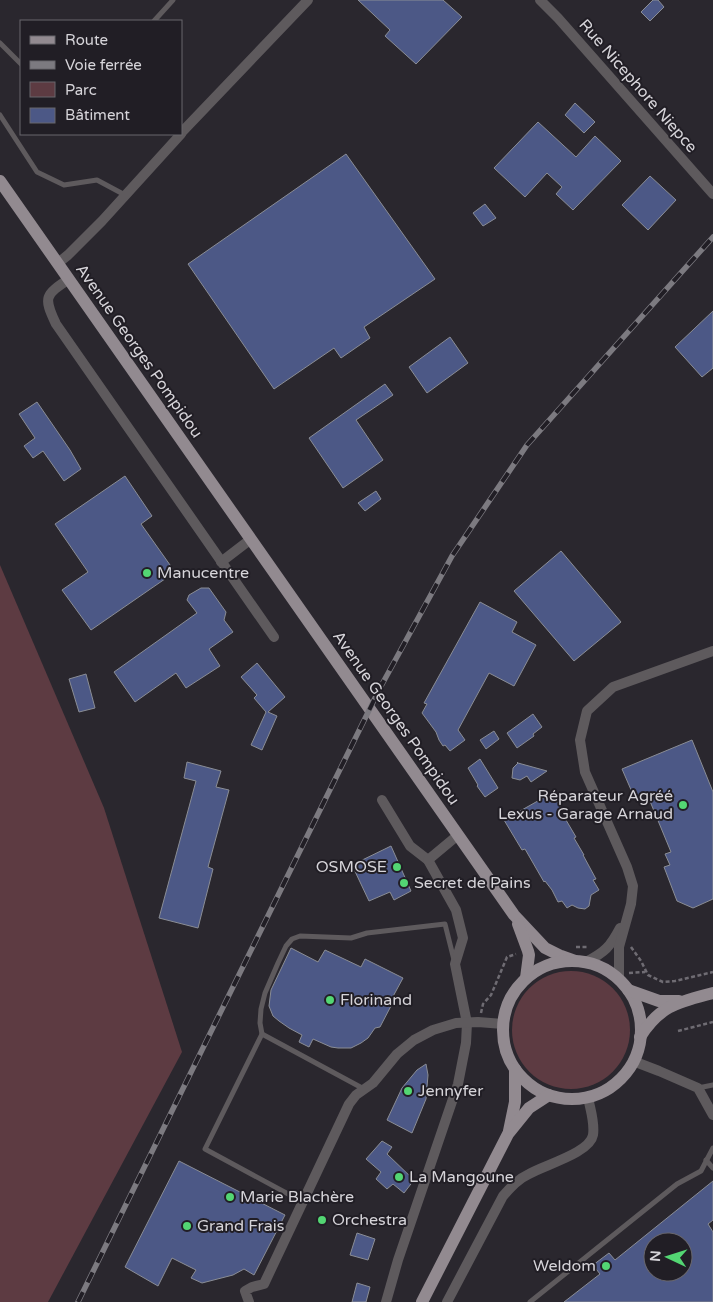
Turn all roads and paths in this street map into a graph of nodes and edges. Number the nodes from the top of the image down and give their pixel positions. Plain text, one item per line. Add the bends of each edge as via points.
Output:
1 (173, 0) edge
2 (308, 0) edge
3 (540, 0) edge
4 (155, 20) edge
5 (0, 43) edge
6 (20, 63) edge
7 (0, 115) edge
8 (182, 133) edge
9 (180, 135) edge
10 (0, 181) edge
11 (713, 194) edge
12 (125, 195) junction
13 (58, 263) junction
14 (69, 279) junction
15 (251, 539) junction
16 (221, 562) junction
17 (274, 637) dead end
18 (713, 651) edge
19 (382, 800) dead end
20 (458, 835) junction
21 (428, 860) junction
22 (628, 912) junction
23 (514, 914) junction
24 (620, 942) junction
25 (570, 946) dead end
26 (591, 946) dead end
27 (528, 950) junction
28 (580, 961) junction
29 (456, 964) junction
30 (713, 972) edge
31 (526, 978) junction
32 (619, 980) junction
33 (628, 990) junction
34 (713, 993) edge
35 (680, 1002) junction
36 (713, 1022) edge
37 (472, 1023) junction
38 (503, 1024) junction
39 (678, 1031) dead end
40 (262, 1034) junction
41 (640, 1037) junction
42 (633, 1061) junction
43 (515, 1070) junction
44 (713, 1085) edge
45 (698, 1088) junction
46 (364, 1089) junction
47 (549, 1095) junction
48 (588, 1097) junction
49 (713, 1115) edge
50 (508, 1134) junction
51 (713, 1148) edge
52 (706, 1160) junction
53 (713, 1168) edge
54 (303, 1202) junction
55 (249, 1302) edge
56 (386, 1302) edge
57 (422, 1302) edge
58 (447, 1302) edge
59 (530, 1302) edge

1 - 4 lane
2 - 8 street
3 - 11 street, Rue Nicephore Niepce
5 - 6 lane
7 - 12 lane via 37,172 64,185 97,180
9 - 12 street
10 - 13 main road, Avenue Georges Pompidou
12 - 13 street
13 - 14 main road, Avenue Georges Pompidou
14 - 15 main road, Avenue Georges Pompidou
14 - 16 street via 51,291 48,299 48,308 56,324
15 - 16 street
15 - 20 main road, Avenue Georges Pompidou
16 - 17 street
18 - 22 street via 613,687 587,711 580,740 585,772 631,878 633,886
19 - 21 street via 410,846
20 - 21 street
20 - 23 main road, Avenue Georges Pompidou
21 - 29 street via 456,910 463,938
22 - 24 street
22 - 28 street via 612,943 599,956
23 - 27 main road, Avenue Georges Pompidou
23 - 28 main road, Avenue Georges Pompidou via 545,948
24 - 30 path via 630,947 648,975 663,982
24 - 32 street
25 - 26 path
27 - 31 main road, Avenue Georges Pompidou
27 - 37 path via 507,957 491,995
28 - 31 main road via 549,964
28 - 32 main road via 600,967
29 - 37 street
29 - 40 lane via 445,924 367,933 351,938 300,936 286,946 269,981 261,1009
31 - 38 main road via 514,991
32 - 33 main road
33 - 35 main road via 659,1001
33 - 41 main road via 638,1012
34 - 35 main road
35 - 41 main road via 657,1015
36 - 39 path
37 - 38 street
37 - 46 street via 456,1023 432,1030 414,1040
37 - 56 street via 458,1084
38 - 43 main road via 503,1040
40 - 46 lane
40 - 54 lane via 204,1149
41 - 42 main road
42 - 45 street
42 - 48 main road via 606,1090
43 - 47 main road via 530,1085
43 - 50 main road
44 - 45 lane
45 - 49 street
46 - 54 street via 349,1104
47 - 48 main road via 568,1099
47 - 50 main road via 529,1108
48 - 58 street via 593,1123 593,1136 589,1142 570,1155 530,1173 503,1196
50 - 57 main road
51 - 52 lane
52 - 53 lane
52 - 59 lane via 701,1171 678,1184
54 - 55 street via 264,1284 245,1291

